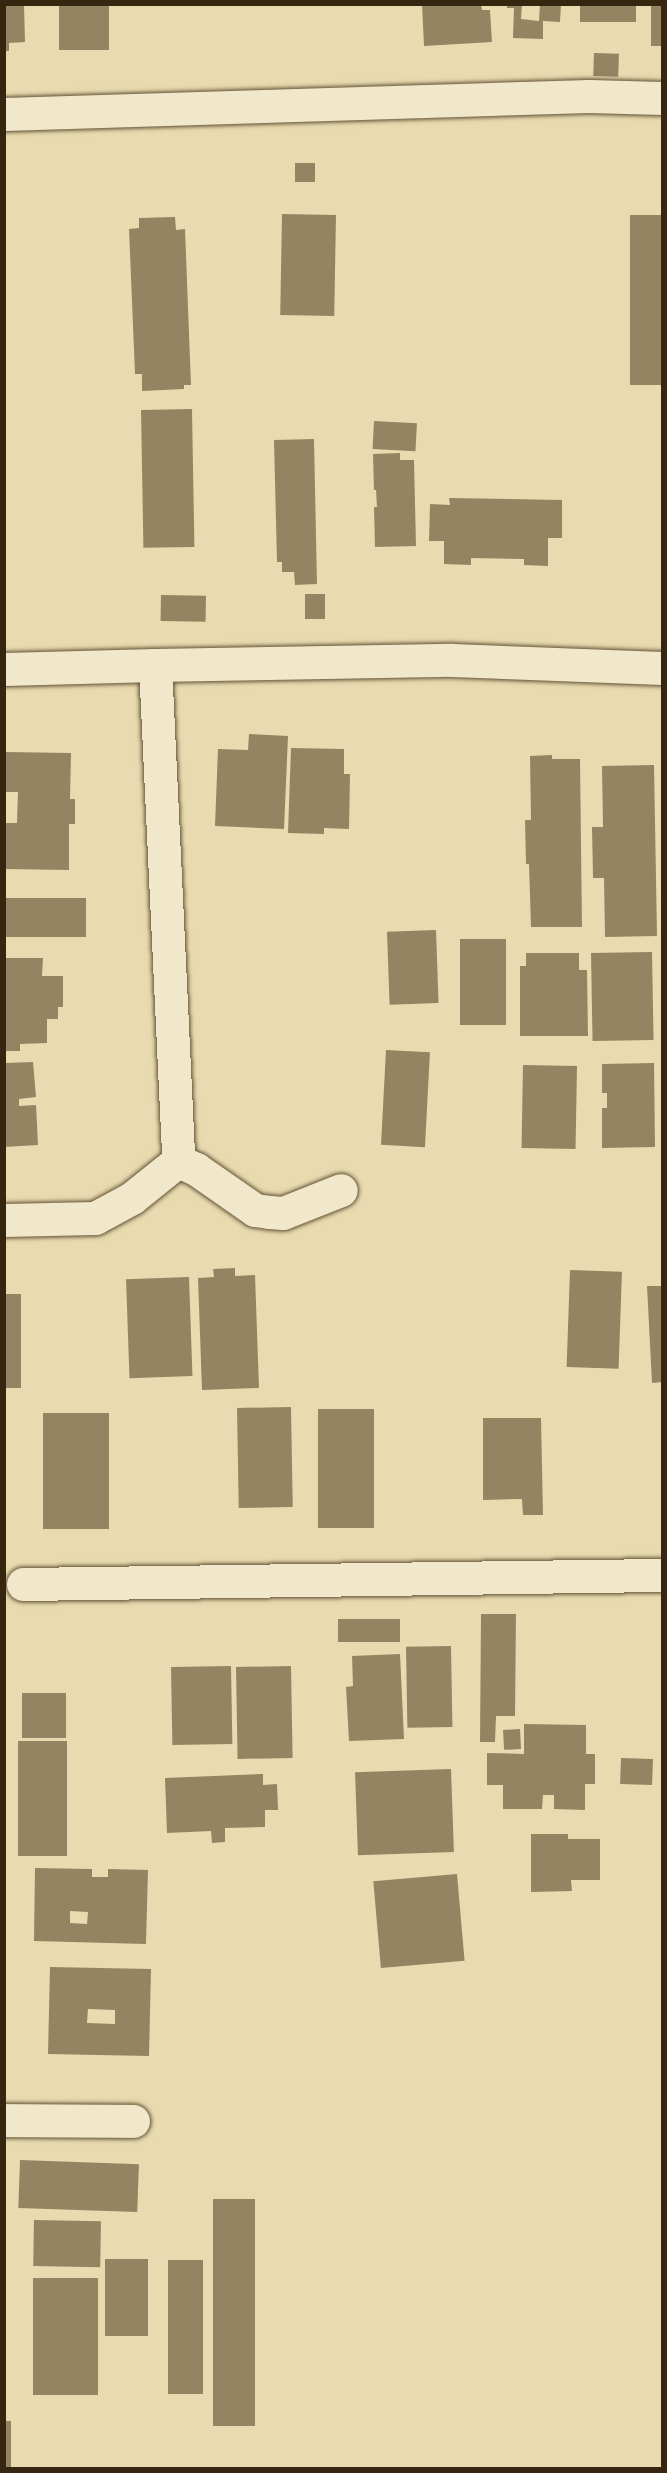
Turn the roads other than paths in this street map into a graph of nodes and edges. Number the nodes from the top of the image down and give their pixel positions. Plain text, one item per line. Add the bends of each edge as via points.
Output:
1 (663, 98) edge
2 (4, 114) edge
3 (155, 665) junction
4 (663, 668) edge
5 (4, 669) edge
6 (178, 1161) junction
7 (341, 1190) dead end
8 (4, 1220) edge
9 (663, 1575) edge
10 (23, 1584) dead end
11 (4, 2120) edge
12 (133, 2121) dead end

1 - 2 street via 589,96
3 - 4 street via 452,660
3 - 5 street
3 - 6 street
6 - 7 street via 255,1210 283,1213
6 - 8 street via 132,1198 95,1218
9 - 10 street
11 - 12 street

